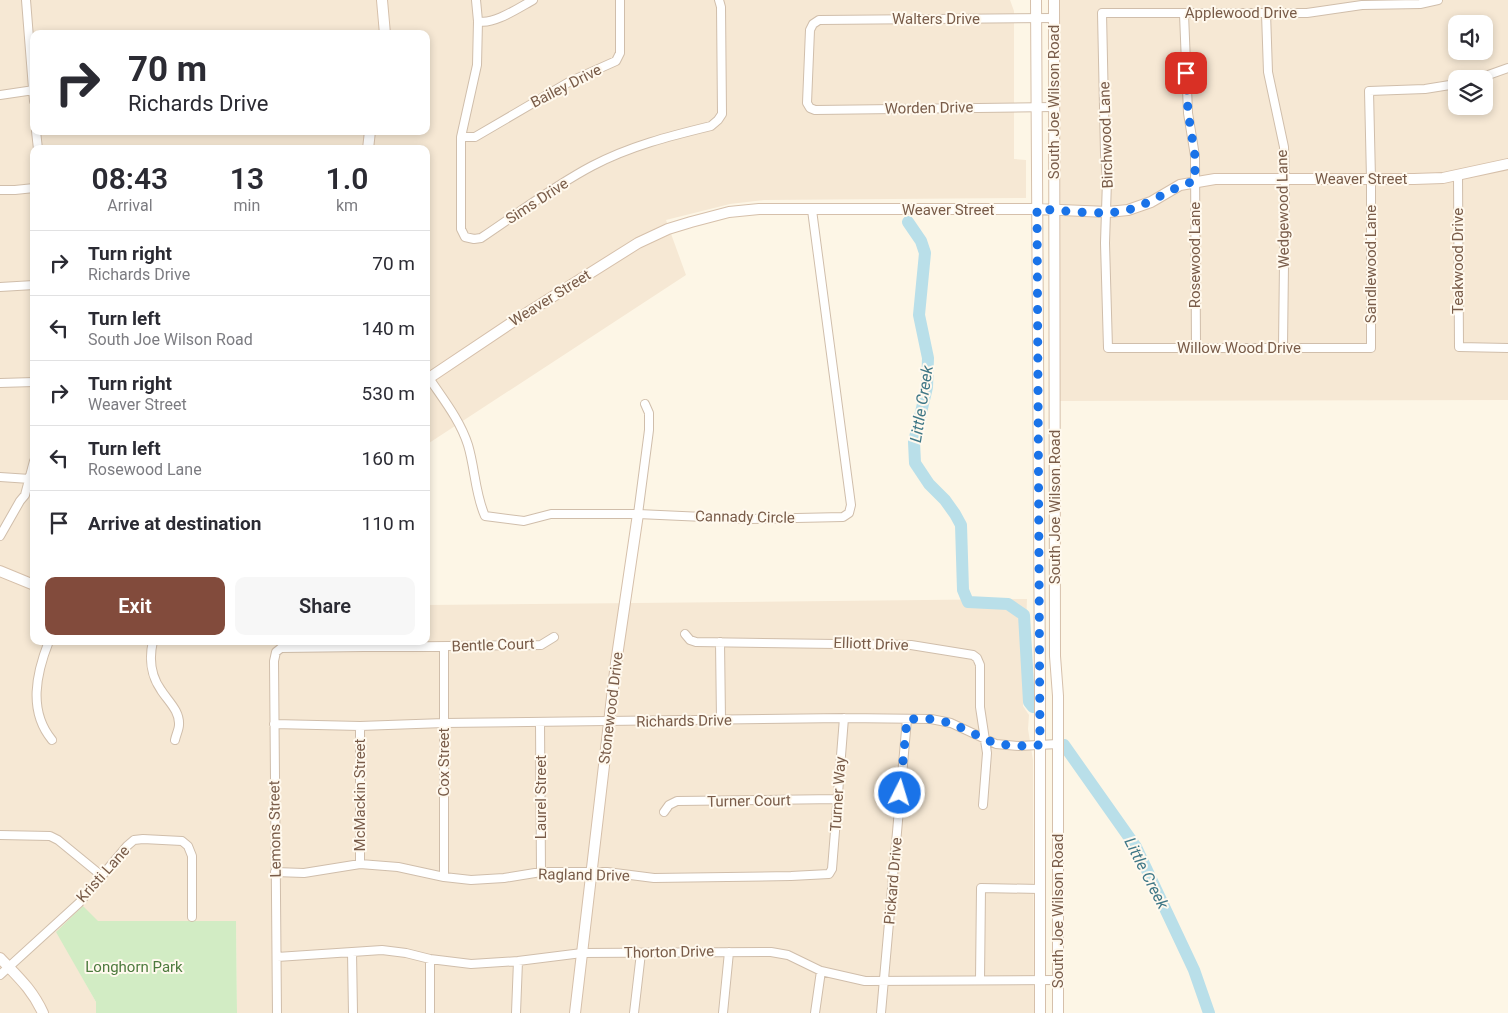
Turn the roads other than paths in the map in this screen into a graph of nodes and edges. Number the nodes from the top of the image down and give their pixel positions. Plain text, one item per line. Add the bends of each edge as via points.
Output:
1 (26, 0) edge
2 (382, 0) edge
3 (476, 0) edge
4 (533, 0) edge
5 (620, 0) edge
6 (719, 0) edge
7 (1036, 0) edge
8 (1054, 0) edge
9 (1323, 0) edge
10 (1438, 0) edge
11 (1322, 10) junction
12 (1102, 13) joint
13 (1266, 13) junction
14 (1184, 14) junction
15 (1036, 18) junction
16 (1054, 18) junction
17 (478, 21) junction
18 (385, 30) edge
19 (30, 51) edge
20 (1508, 68) edge
21 (1493, 73) edge
22 (1448, 85) edge
23 (30, 90) edge
24 (0, 95) edge
25 (807, 103) joint
26 (1037, 107) junction
27 (1054, 107) junction
28 (461, 137) junction
29 (1508, 164) edge
30 (1458, 175) junction
31 (1285, 179) junction
32 (1371, 179) junction
33 (1195, 181) junction
34 (30, 188) edge
35 (0, 190) edge
36 (1037, 209) junction
37 (812, 210) junction
38 (1054, 210) junction
39 (1108, 212) junction
40 (30, 285) edge
41 (0, 287) edge
42 (1283, 347) junction
43 (1108, 348) joint
44 (1196, 348) junction
45 (1370, 348) joint
46 (1508, 348) edge
47 (430, 376) edge
48 (30, 382) edge
49 (430, 382) edge
50 (0, 383) edge
51 (645, 404) dead end
52 (0, 477) edge
53 (30, 478) joint
54 (638, 514) junction
55 (0, 536) edge
56 (0, 571) edge
57 (30, 583) edge
58 (685, 634) dead end
59 (554, 637) dead end
60 (720, 642) junction
61 (48, 645) edge
62 (152, 645) edge
63 (444, 647) junction
64 (281, 648) joint
65 (844, 718) junction
66 (907, 719) junction
67 (721, 720) junction
68 (444, 722) junction
69 (540, 722) junction
70 (610, 722) junction
71 (274, 724) junction
72 (360, 726) junction
73 (985, 738) junction
74 (52, 740) dead end
75 (175, 740) dead end
76 (1058, 744) junction
77 (1040, 745) junction
78 (838, 799) junction
79 (984, 806) dead end
80 (664, 812) dead end
81 (0, 835) edge
82 (360, 864) junction
83 (832, 869) joint
84 (275, 872) junction
85 (541, 872) junction
86 (592, 872) junction
87 (102, 876) junction
88 (444, 877) junction
89 (1040, 888) junction
90 (192, 917) dead end
91 (352, 952) junction
92 (730, 952) junction
93 (582, 953) junction
94 (641, 953) junction
95 (277, 957) junction
96 (0, 958) edge
97 (430, 959) junction
98 (518, 961) junction
99 (9, 967) junction
100 (821, 971) junction
101 (0, 975) edge
102 (884, 980) junction
103 (980, 980) junction
104 (1040, 980) junction
105 (1058, 980) junction
106 (43, 1013) edge
107 (277, 1013) edge
108 (353, 1013) edge
109 (430, 1013) edge
110 (516, 1013) edge
111 (575, 1013) edge
112 (634, 1013) edge
113 (723, 1013) edge
114 (816, 1013) edge
115 (881, 1013) edge
116 (1040, 1013) edge
117 (1058, 1013) edge

1 - 19 street
2 - 18 main road
3 - 17 street, Sims Drive
4 - 17 street via 492,21
5 - 28 street, Bailey Drive via 620,53 616,61 569,82 475,137
6 - 28 street, Sims Drive via 722,114 711,126 637,146 593,166 474,240 465,236 461,229
7 - 15 main road, South Joe Wilson Road
8 - 16 main road, South Joe Wilson Road
9 - 11 street
10 - 11 street, Applewood Drive
11 - 13 street, Applewood Drive
12 - 14 street, Applewood Drive
12 - 39 street, Birchwood Lane
13 - 14 street, Applewood Drive
13 - 31 street, Wedgewood Lane via 1268,72 1284,147
14 - 33 street, Rosewood Lane
15 - 16 street, Walters Drive
15 - 25 street, Walters Drive via 819,20 810,30
15 - 26 main road, South Joe Wilson Road
16 - 27 main road, South Joe Wilson Road
17 - 28 street, Sims Drive via 477,65
20 - 21 street
22 - 32 street, Sandlewood Lane via 1369,91
23 - 24 street
25 - 26 street, Worden Drive via 815,110
26 - 27 street, Worden Drive
26 - 36 main road, South Joe Wilson Road
27 - 38 main road, South Joe Wilson Road
29 - 30 main road, Weaver Street
30 - 32 main road, Weaver Street
30 - 46 street, Teakwood Drive via 1459,347
31 - 32 main road, Weaver Street
31 - 33 main road, Weaver Street via 1214,178
31 - 42 street, Wedgewood Lane
32 - 45 street, Sandlewood Lane
33 - 39 main road, Weaver Street via 1180,185 1151,202
33 - 44 street, Rosewood Lane
34 - 35 street
36 - 37 main road, Weaver Street
36 - 38 main road, Weaver Street
36 - 77 main road, South Joe Wilson Road
37 - 47 main road, Weaver Street via 729,212 668,229 638,243
37 - 54 street, Cannady Circle via 851,500 849,513 839,518 754,519
38 - 39 main road, Weaver Street
38 - 76 main road, South Joe Wilson Road
39 - 43 street, Birchwood Lane via 1105,243
40 - 41 street
42 - 44 street, Willow Wood Drive
42 - 45 street, Willow Wood Drive
43 - 44 street, Willow Wood Drive
48 - 50 street
49 - 54 street, Cannady Circle via 461,427 486,516 524,520 551,514
51 - 54 street, Stonewood Drive via 649,412 649,430
52 - 53 street
53 - 55 street via 25,495
54 - 70 main road, Stonewood Drive
56 - 57 main road
58 - 60 street, Elliott Drive via 696,642
59 - 63 street, Bentle Court via 541,644
60 - 67 street
60 - 73 street, Elliott Drive via 911,644 973,655 980,665 980,707
61 - 74 street via 37,674 36,701 42,725
62 - 75 street via 154,676 176,710 179,724
63 - 64 street, Bentle Court
63 - 68 street, Cox Street
64 - 71 street, Lemons Street via 276,652 274,661
65 - 66 street, Richards Drive
65 - 67 street, Richards Drive
65 - 78 street, Turner Way
66 - 73 street, Richards Drive via 951,723
66 - 102 street, Pickard Drive
67 - 70 street, Richards Drive
68 - 69 street, Richards Drive
68 - 72 street, Richards Drive
68 - 88 street, Cox Street
69 - 70 street, Richards Drive
69 - 85 street, Laurel Street
70 - 86 main road, Stonewood Drive
71 - 72 street, Richards Drive
71 - 84 street, Lemons Street
72 - 82 street, McMackin Street
73 - 77 street, Richards Drive via 996,744
73 - 79 street, Elliott Drive
76 - 77 street, Richards Drive
76 - 105 main road, South Joe Wilson Road
77 - 89 main road, South Joe Wilson Road
78 - 80 street, Turner Court via 677,802
78 - 83 street, Turner Way
81 - 87 street via 50,836
82 - 84 street, Ragland Drive via 304,873
82 - 88 street, Ragland Drive via 398,867
83 - 86 street, Ragland Drive via 829,874 800,876 654,878
84 - 95 street, Lemons Street
85 - 86 street, Ragland Drive
85 - 88 street, Ragland Drive via 471,880
86 - 93 main road, Stonewood Drive
87 - 90 street, Kristi Lane via 134,840 182,841 192,856
87 - 99 street, Kristi Lane via 79,903
89 - 103 street via 981,888
89 - 104 main road, South Joe Wilson Road
91 - 95 street, Thorton Drive
91 - 97 street, Thorton Drive via 382,950
91 - 108 street
92 - 94 street, Thorton Drive
92 - 100 street, Thorton Drive via 770,952 788,956
92 - 113 street
93 - 94 street, Thorton Drive
93 - 98 street, Thorton Drive
93 - 111 main road, Stonewood Drive
94 - 112 street
95 - 107 street, Lemons Street
96 - 99 main road
97 - 98 street, Thorton Drive via 471,964
97 - 109 street
98 - 110 street
99 - 101 street, Kristi Lane
99 - 106 main road via 36,997
100 - 102 street, Thorton Drive via 865,981
100 - 114 street
102 - 103 street, Thorton Drive
102 - 115 street, Pickard Drive
103 - 104 street, Thorton Drive
104 - 105 street, Thorton Drive
104 - 116 main road, South Joe Wilson Road
105 - 117 main road, South Joe Wilson Road

